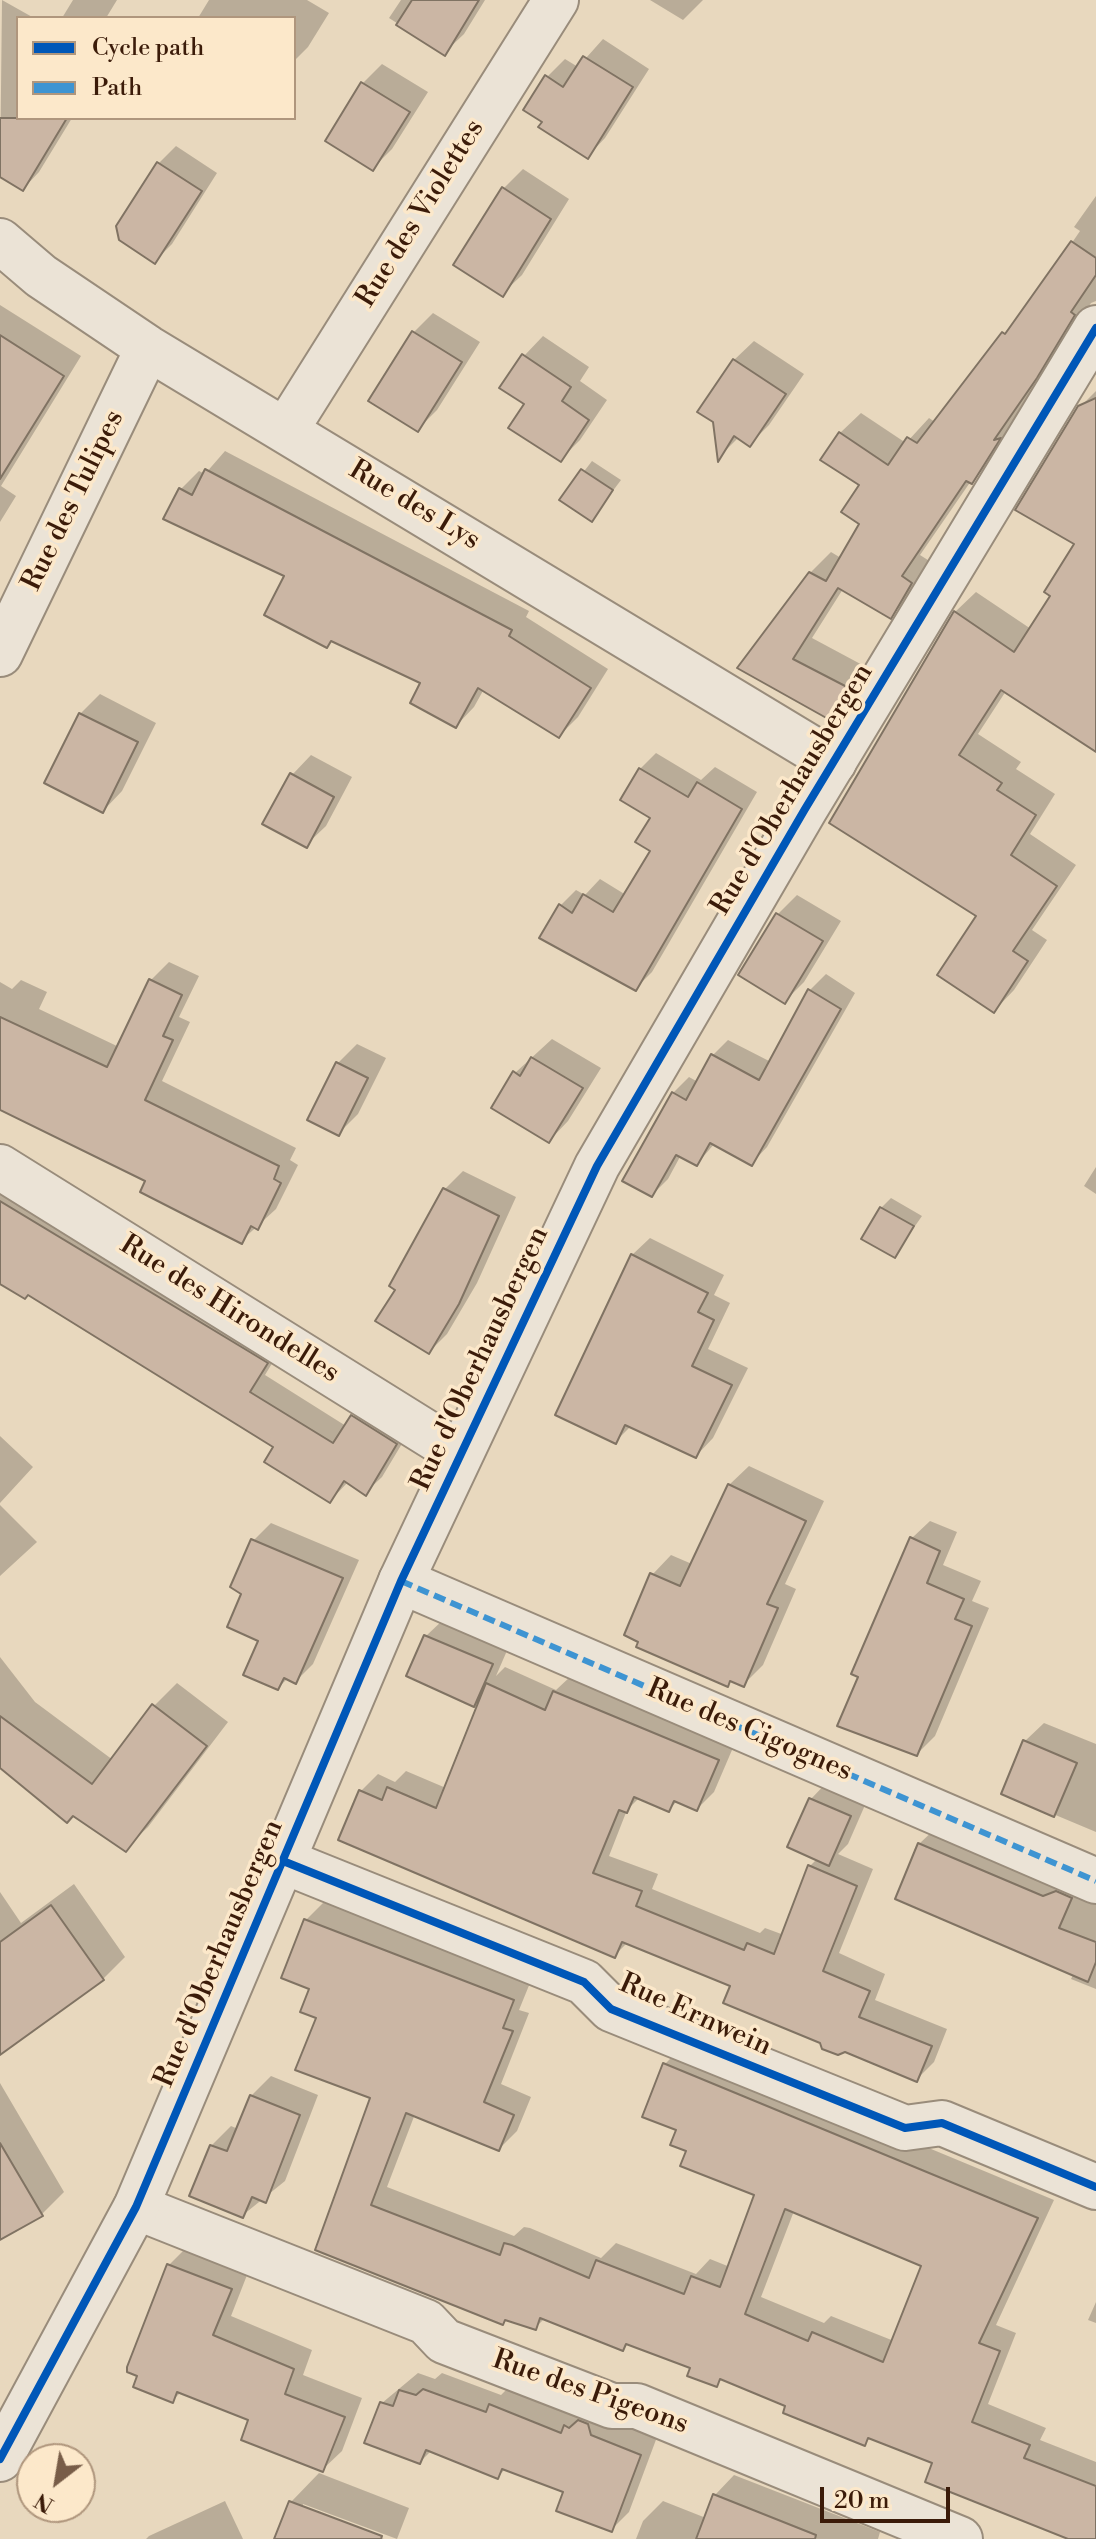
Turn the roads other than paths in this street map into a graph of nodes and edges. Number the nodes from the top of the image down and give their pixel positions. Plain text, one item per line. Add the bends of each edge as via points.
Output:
1 (556, 0) edge
2 (0, 241) edge
3 (1096, 328) edge
4 (148, 348) junction
5 (287, 428) junction
6 (0, 654) edge
7 (834, 762) junction
8 (0, 1167) edge
9 (459, 1453) junction
10 (401, 1581) junction
11 (283, 1861) junction
12 (1096, 1881) edge
13 (1096, 2187) edge
14 (136, 2207) junction
15 (0, 2459) edge
16 (960, 2539) edge

1 - 5 street, Rue des Violettes
2 - 4 street, Rue des Lys via 41,276
3 - 7 street, Rue d'Oberhausbergen
4 - 5 street, Rue des Lys
4 - 6 street, Rue des Tulipes
5 - 7 street, Rue des Lys
7 - 9 street, Rue d'Oberhausbergen via 597,1166
8 - 9 street, Rue des Hirondelles
9 - 10 street, Rue d'Oberhausbergen
10 - 11 street, Rue d'Oberhausbergen
10 - 12 street, Rue des Cigognes
11 - 13 street, Rue Ernwein via 584,1982 611,2009 905,2128 942,2123
11 - 14 street, Rue d'Oberhausbergen
14 - 15 street, Rue d'Oberhausbergen
14 - 16 street, Rue des Pigeons via 426,2322 444,2341 612,2406 637,2406

